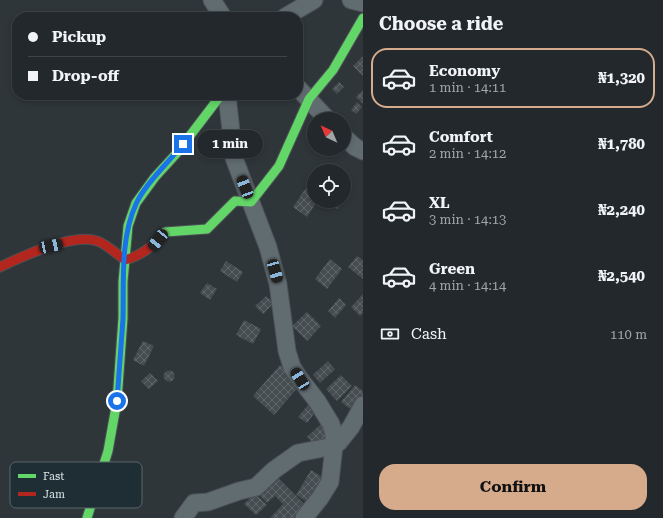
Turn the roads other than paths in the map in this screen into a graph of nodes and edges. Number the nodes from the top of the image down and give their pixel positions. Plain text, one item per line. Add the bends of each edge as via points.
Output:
1 (212, 0) edge
2 (314, 0) edge
3 (351, 0) edge
4 (363, 3) edge
5 (220, 12) edge
6 (294, 12) edge
7 (363, 18) edge
8 (304, 94) edge
9 (217, 100) edge
10 (228, 100) edge
11 (302, 100) edge
12 (321, 112) edge
13 (351, 143) edge
14 (363, 151) edge
15 (251, 202) junction
16 (125, 260) junction
17 (0, 268) edge
18 (363, 405) edge
19 (334, 446) junction
20 (105, 462) edge
21 (90, 508) edge
22 (87, 518) edge
23 (183, 518) edge
24 (304, 518) edge

1 - 5 street
2 - 6 street
3 - 4 street
7 - 8 street via 332,70
8 - 12 street
9 - 16 street via 136,203 128,226
10 - 15 street via 234,158
11 - 15 street via 279,166
13 - 14 street
15 - 16 street via 235,201 207,229 165,232 152,248 139,256
15 - 19 street via 268,247 278,284 287,351 292,367 331,424
16 - 17 street via 98,241 83,239 31,252
16 - 20 street via 117,401
18 - 19 street via 351,427
19 - 23 street via 298,453 256,487 208,502 194,503
19 - 24 street via 330,482
21 - 22 street

